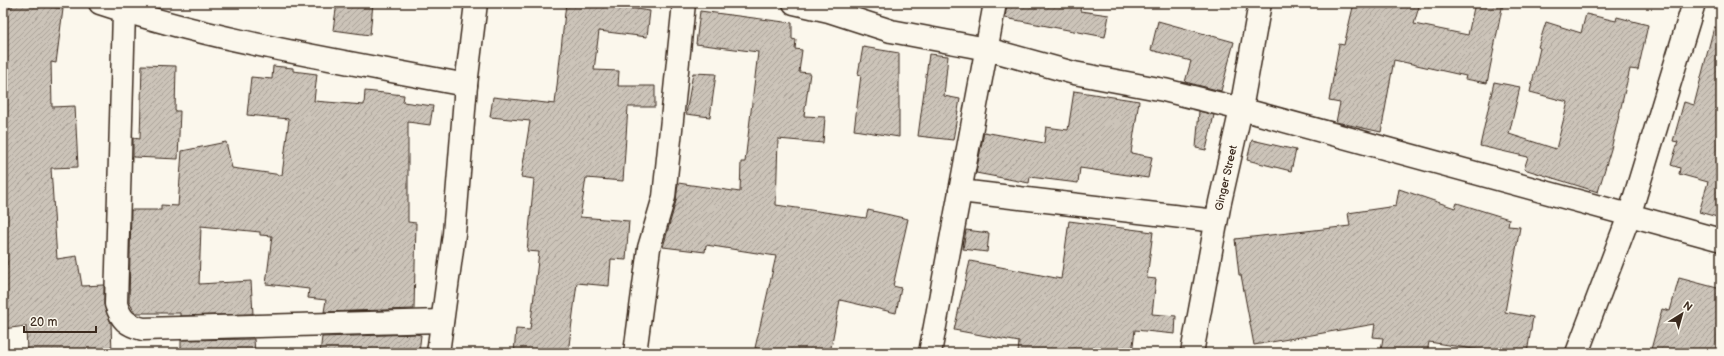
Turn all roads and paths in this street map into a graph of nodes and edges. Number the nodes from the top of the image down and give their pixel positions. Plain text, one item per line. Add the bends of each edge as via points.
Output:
1 (100, 3) edge
2 (476, 3) edge
3 (684, 3) edge
4 (794, 3) edge
5 (995, 3) edge
6 (1260, 3) edge
7 (1694, 3) edge
8 (124, 11) junction
9 (987, 49) junction
10 (466, 85) junction
11 (1241, 109) junction
12 (960, 191) junction
13 (1629, 216) junction
14 (1216, 221) junction
15 (1721, 240) edge
16 (442, 321) junction
17 (438, 353) edge
18 (635, 353) edge
19 (930, 353) edge
20 (1192, 353) edge
21 (1577, 353) edge

1 - 8 street
2 - 10 street
3 - 18 street via 664,197 648,254
4 - 9 street via 829,11 890,31
5 - 9 street
6 - 11 street, Ginger Street
7 - 13 street
8 - 10 street via 248,42
8 - 16 street via 116,304 120,316 128,325 143,329
9 - 11 street via 1074,73 1164,90
9 - 12 street
10 - 16 street via 454,234
11 - 13 street
11 - 14 street, Ginger Street
12 - 14 street
12 - 19 street
13 - 15 street
13 - 21 street
14 - 20 street, Ginger Street
16 - 17 street

